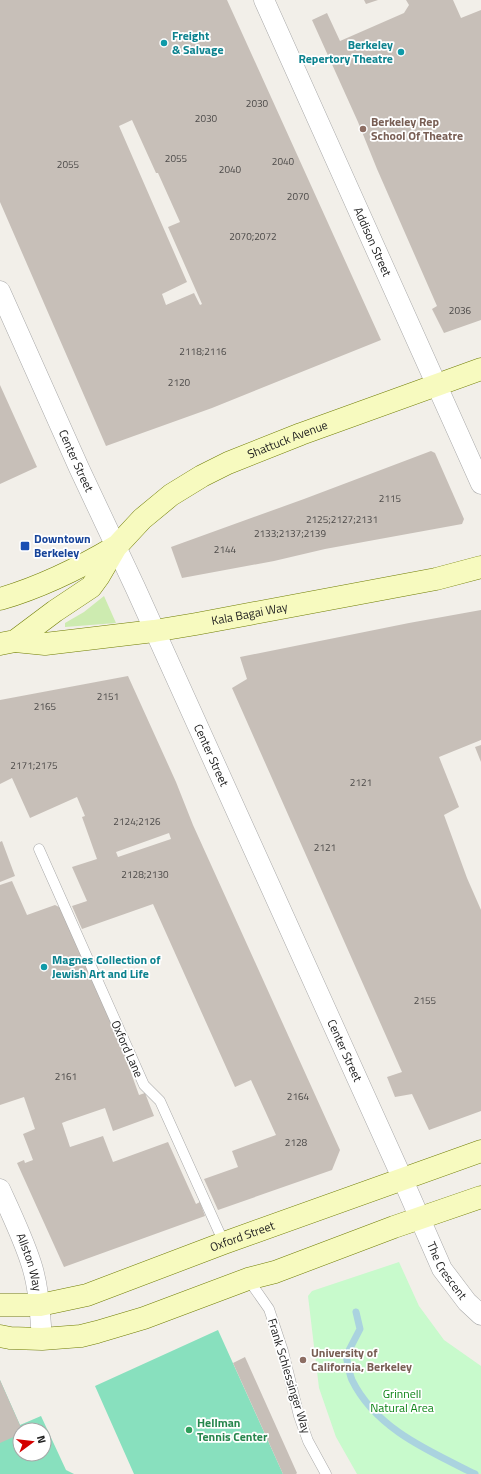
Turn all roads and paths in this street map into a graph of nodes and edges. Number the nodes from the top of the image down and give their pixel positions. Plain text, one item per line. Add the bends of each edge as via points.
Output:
1 (264, 0) edge
2 (0, 291) edge
3 (481, 369) edge
4 (436, 385) junction
5 (481, 484) edge
6 (116, 547) junction
7 (481, 567) edge
8 (0, 599) edge
9 (154, 631) junction
10 (7, 642) edge
11 (39, 850) dead end
12 (481, 1151) edge
13 (403, 1180) junction
14 (0, 1189) edge
15 (481, 1197) edge
16 (421, 1219) junction
17 (224, 1243) junction
18 (248, 1279) junction
19 (0, 1305) edge
20 (40, 1305) junction
21 (481, 1315) edge
22 (0, 1336) edge
23 (42, 1339) junction
24 (326, 1474) edge

1 - 4 street, Addison Street
2 - 6 street, Center Street
3 - 4 main road, Shattuck Avenue
4 - 5 street, Addison Street
4 - 6 main road, Shattuck Avenue via 301,434 202,476 171,495 142,519
6 - 8 main road, Shattuck Avenue via 54,580
6 - 9 street, Center Street
6 - 10 main road, Shattuck Avenue via 91,587
7 - 9 main road, Kala Bagai Way via 436,579
9 - 10 main road, Kala Bagai Way via 45,644
9 - 13 street, Center Street
11 - 17 lane, Oxford Lane via 144,1085 160,1101
12 - 13 main road, Oxford Street
13 - 16 street, Center Street
13 - 17 main road, Oxford Street
14 - 20 street, Allston Way via 32,1264
15 - 16 main road
16 - 18 main road via 275,1272
16 - 21 street, The Crescent via 442,1270 467,1302
17 - 20 main road, Oxford Street via 87,1295
18 - 23 main road via 144,1318 97,1332
18 - 24 lane, Frank Schlessinger Way via 269,1309 299,1416 308,1441
19 - 20 main road, Oxford Street
20 - 23 street, Allston Way
22 - 23 main road

